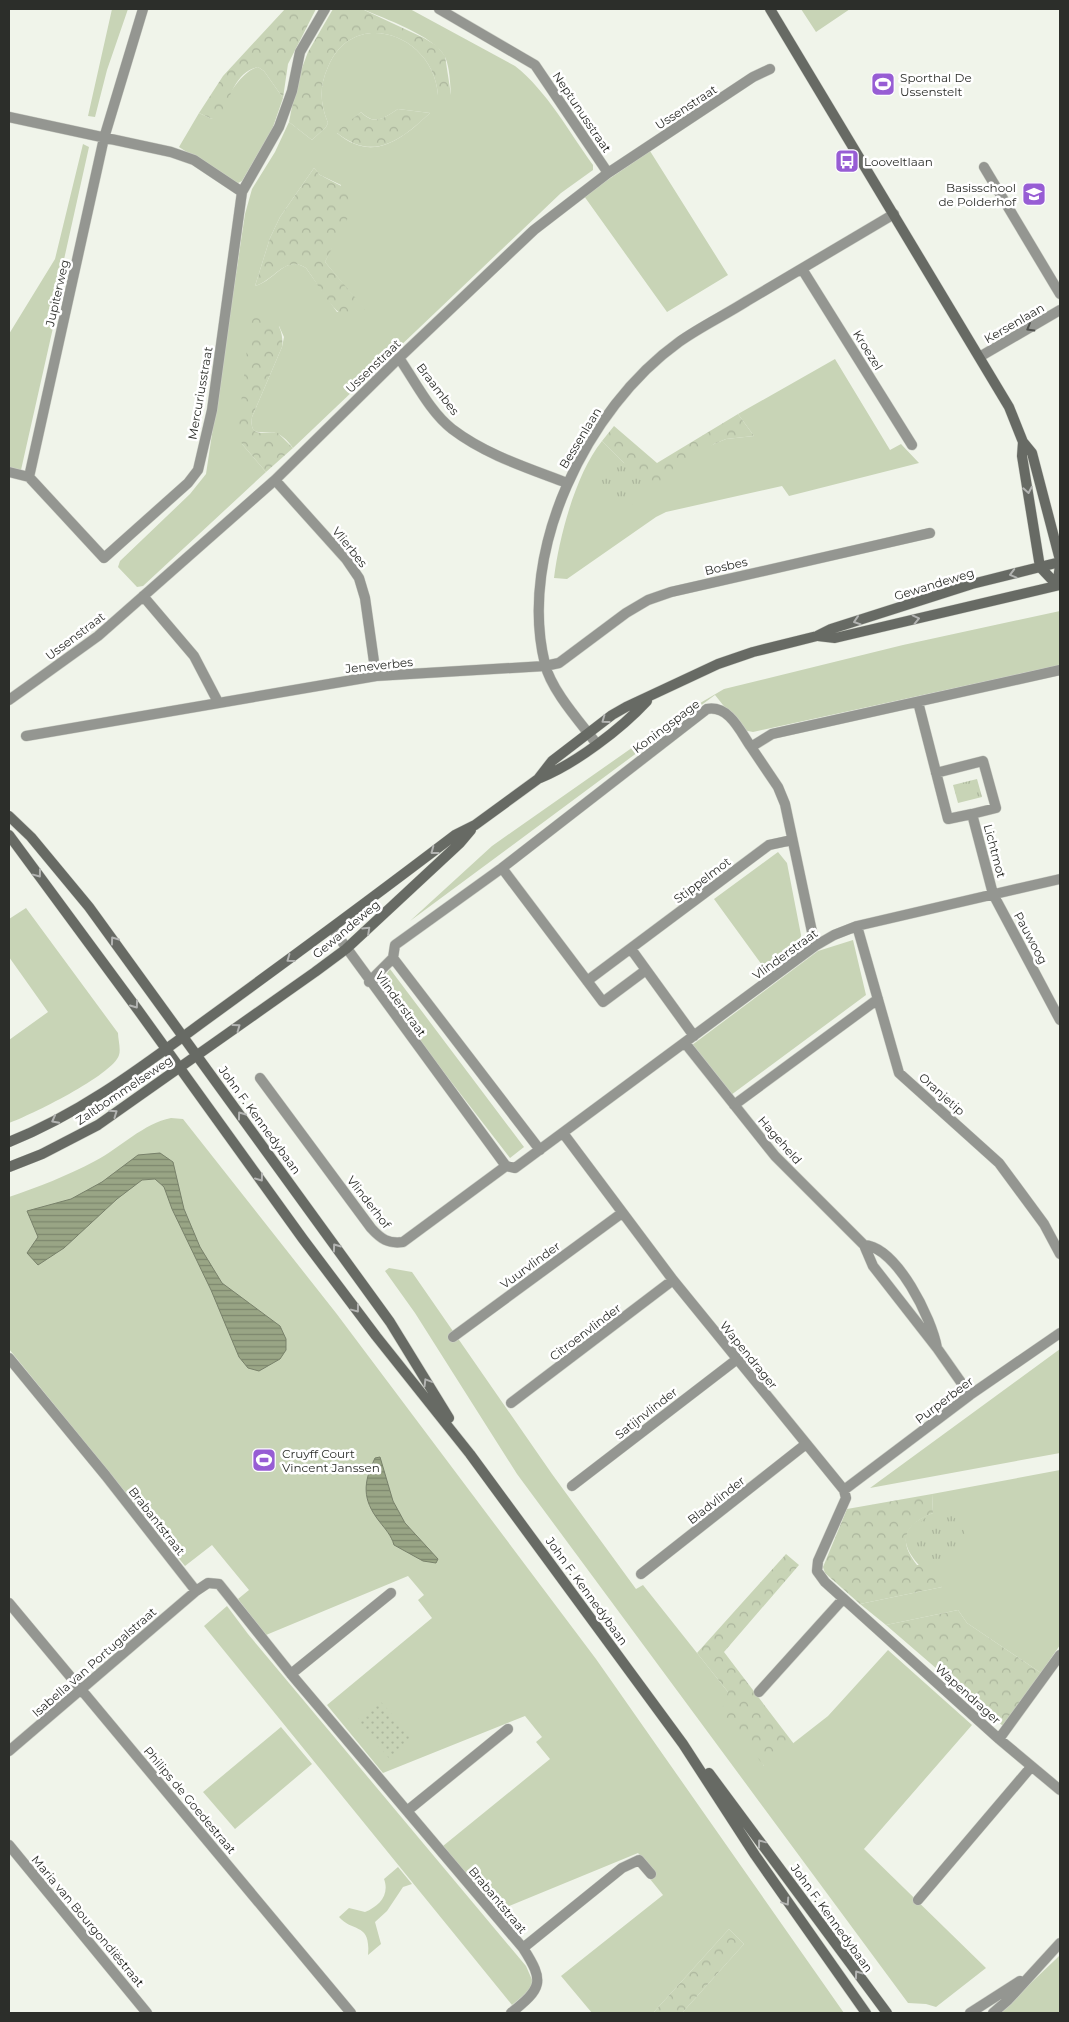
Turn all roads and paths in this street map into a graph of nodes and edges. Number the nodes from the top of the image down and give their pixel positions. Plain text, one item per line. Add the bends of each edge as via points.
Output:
1 (143, 9) edge
2 (325, 9) edge
3 (439, 9) edge
4 (770, 9) edge
5 (770, 69) dead end
6 (9, 117) edge
7 (104, 138) junction
8 (984, 167) dead end
9 (608, 173) junction
10 (242, 192) junction
11 (894, 214) junction
12 (802, 268) junction
13 (1060, 294) edge
14 (1060, 310) edge
15 (981, 356) junction
16 (399, 358) junction
17 (1023, 442) junction
18 (912, 445) dead end
19 (9, 472) edge
20 (29, 477) junction
21 (275, 480) junction
22 (567, 483) junction
23 (930, 533) dead end
24 (1060, 563) edge
25 (1040, 566) junction
26 (1059, 585) edge
27 (143, 596) junction
28 (817, 636) junction
29 (545, 666) junction
30 (1060, 670) edge
31 (376, 676) junction
32 (649, 698) junction
33 (9, 700) edge
34 (218, 702) junction
35 (918, 702) junction
36 (588, 732) junction
37 (26, 736) dead end
38 (596, 743) junction
39 (752, 747) junction
40 (936, 773) junction
41 (538, 779) junction
42 (972, 814) junction
43 (9, 816) edge
44 (475, 826) junction
45 (9, 835) edge
46 (792, 840) junction
47 (502, 868) junction
48 (1060, 879) edge
49 (993, 894) junction
50 (857, 926) junction
51 (332, 928) junction
52 (815, 946) junction
53 (346, 949) junction
54 (631, 949) junction
55 (393, 958) junction
56 (646, 970) junction
57 (587, 981) junction
58 (369, 982) junction
59 (878, 999) junction
60 (1060, 1020) edge
61 (183, 1036) junction
62 (690, 1040) junction
63 (166, 1049) junction
64 (197, 1055) junction
65 (180, 1068) junction
66 (260, 1078) dead end
67 (734, 1105) junction
68 (563, 1133) junction
69 (9, 1142) edge
70 (540, 1150) junction
71 (506, 1166) junction
72 (9, 1167) edge
73 (622, 1212) junction
74 (864, 1245) junction
75 (1060, 1254) edge
76 (673, 1280) junction
77 (1060, 1333) edge
78 (453, 1337) dead end
79 (937, 1348) junction
80 (9, 1358) edge
81 (736, 1360) junction
82 (970, 1395) junction
83 (511, 1403) dead end
84 (806, 1444) junction
85 (470, 1454) junction
86 (572, 1486) dead end
87 (844, 1490) junction
88 (641, 1574) dead end
89 (196, 1591) junction
90 (390, 1593) dead end
91 (844, 1599) junction
92 (9, 1603) edge
93 (1060, 1655) edge
94 (291, 1674) junction
95 (81, 1690) junction
96 (760, 1692) dead end
97 (508, 1729) dead end
98 (999, 1739) junction
99 (683, 1744) junction
100 (9, 1751) edge
101 (1031, 1767) junction
102 (1060, 1790) edge
103 (407, 1811) junction
104 (9, 1846) edge
105 (651, 1874) dead end
106 (918, 1900) dead end
107 (1060, 1943) edge
108 (523, 1948) junction
109 (1029, 1974) junction
110 (147, 2013) edge
111 (352, 2013) edge
112 (511, 2013) edge
113 (866, 2013) edge
114 (887, 2013) edge
115 (970, 2013) edge
116 (993, 2013) edge

1 - 7 street, Jupiterweg
2 - 10 street, Mercuriusstraat via 300,52 292,91 279,127
3 - 9 street, Neptunusstraat via 535,65
4 - 11 main road
5 - 9 street, Ussenstraat
6 - 7 street
7 - 10 street via 194,160
7 - 20 street, Jupiterweg
8 - 13 street
9 - 16 street, Ussenstraat via 534,230
10 - 20 street, Mercuriusstraat via 212,410 198,470 188,483 104,558
11 - 12 street, Bessenlaan
11 - 15 main road
12 - 18 street, Kroezel
12 - 22 street, Bessenlaan via 679,342 638,379 607,415
14 -> 15 street, Kersenlaan
15 - 17 main road via 1009,407
16 - 21 street, Ussenstraat
16 - 22 street, Braambes via 452,428 494,454
17 - 24 main road via 1032,453
17 -> 25 main road via 1022,456
19 - 20 street
21 - 27 street, Ussenstraat
21 - 31 street, Vlierbes via 359,578 366,598
22 - 29 street, Bessenlaan via 540,575 537,618
23 - 29 street, Bosbes via 671,592 640,604 559,662
24 - 25 main road, Gewandeweg
24 - 26 main road
25 - 26 main road
25 -> 28 main road, Gewandeweg via 954,590
28 -> 26 main road, Gewandeweg via 835,638
27 - 33 street, Ussenstraat via 98,636
27 - 34 street via 194,656
28 - 32 main road, Gewandeweg via 718,664
29 - 31 street, Jeneverbes
29 - 36 street, Bessenlaan via 559,693
30 - 35 street
31 - 34 street, Jeneverbes
32 -> 36 main road, Gewandeweg via 612,715
32 - 38 main road, Gewandeweg via 631,718
34 - 37 street, Jeneverbes
35 - 39 street via 772,734
35 - 40 street, Lichtmot
36 - 38 street, Bessenlaan
36 - 41 main road, Gewandeweg via 552,761
38 - 41 main road, Gewandeweg via 559,770
39 - 46 street via 778,787
39 - 47 street, Koningspage via 725,712 717,707 707,709
40 - 42 street, Lichtmot via 948,819
40 - 42 street, Lichtmot via 983,762 996,808
41 - 44 main road, Gewandeweg
42 - 49 street, Lichtmot
61 -> 43 main road, John F. Kennedybaan via 89,907
44 -> 51 main road, Gewandeweg via 455,835
53 -> 44 main road, Gewandeweg
45 -> 63 main road, John F. Kennedybaan
46 - 52 street
46 - 54 street, Stippelmot via 769,845
47 - 55 street, Koningspage via 395,945
47 - 57 street
48 - 49 street, Vlinderstraat
49 - 50 street, Vlinderstraat
49 - 60 street, Pauwoog
50 - 52 street, Vlinderstraat
50 - 59 street, Oranjetip
51 - 53 street, Vlinderstraat
51 -> 61 main road, Gewandeweg
52 - 62 street, Vlinderstraat
53 - 58 street, Vlinderstraat
64 -> 53 main road, Gewandeweg
54 - 56 street
54 - 57 street, Stippelmot
55 - 58 street, Koningspage
55 - 70 street, Vlinderstraat
56 - 57 street via 603,1002
56 - 62 street
58 - 71 street, Vlinderstraat
59 - 67 street
59 - 75 street, Oranjetip via 899,1073 999,1163 1044,1224
61 - 63 main road, Zaltbommelseweg
61 - 64 main road, John F. Kennedybaan
62 - 67 street, Hageheld
62 - 68 street, Vlinderstraat
63 - 65 main road, John F. Kennedybaan
63 -> 69 main road, Zaltbommelseweg via 98,1098
64 - 65 main road, Zaltbommelseweg
85 -> 64 main road, John F. Kennedybaan via 390,1322
72 -> 65 main road, Zaltbommelseweg via 98,1125
65 -> 85 main road, John F. Kennedybaan via 376,1336
66 - 71 street, Vlinderhof via 370,1228 392,1244 403,1242
67 - 74 street, Hageheld via 775,1156
68 - 70 street, Vlinderhof
68 - 73 street, Wapendrager
70 - 71 street, Vlinderhof via 515,1168
73 - 76 street, Wapendrager
73 - 78 street, Vuurvlinder
74 - 79 street, Hageheld via 873,1266
74 - 79 street, Hageheld via 873,1246 902,1272 935,1335
76 - 81 street, Wapendrager
76 - 83 street, Citroenvlinder
77 - 82 street, Purperbeer
79 - 82 street, Hageheld
80 - 89 street, Brabantstraat
81 - 84 street, Wapendrager
81 - 86 street, Satijnvlinder
82 - 87 street, Purperbeer
84 - 87 street, Wapendrager
84 - 88 street, Bladvlinder
85 - 99 main road, John F. Kennedybaan
87 - 91 street, Wapendrager via 846,1498 818,1561 817,1571
89 - 94 street, Brabantstraat via 208,1583 219,1584
89 - 95 street, Isabella van Portugalstraat
90 - 94 street
91 - 96 street
91 - 98 street, Wapendrager
92 - 95 street, Philips de Goedestraat
93 - 98 street
94 - 103 street, Brabantstraat
95 - 100 street, Isabella van Portugalstraat
95 - 111 street, Philips de Goedestraat
97 - 103 street
98 - 101 street, Wapendrager
99 -> 113 main road, John F. Kennedybaan via 782,1896
114 -> 99 main road, John F. Kennedybaan via 710,1773
101 - 102 street, Wapendrager
101 - 106 street
103 - 108 street, Brabantstraat
104 - 110 street, Maria van Bourgondiëstraat
105 - 108 street, Brabantstraat via 639,1860 622,1868
107 - 109 street
108 - 112 street via 537,1970 537,1983 532,1995
109 - 115 street
109 - 116 street

